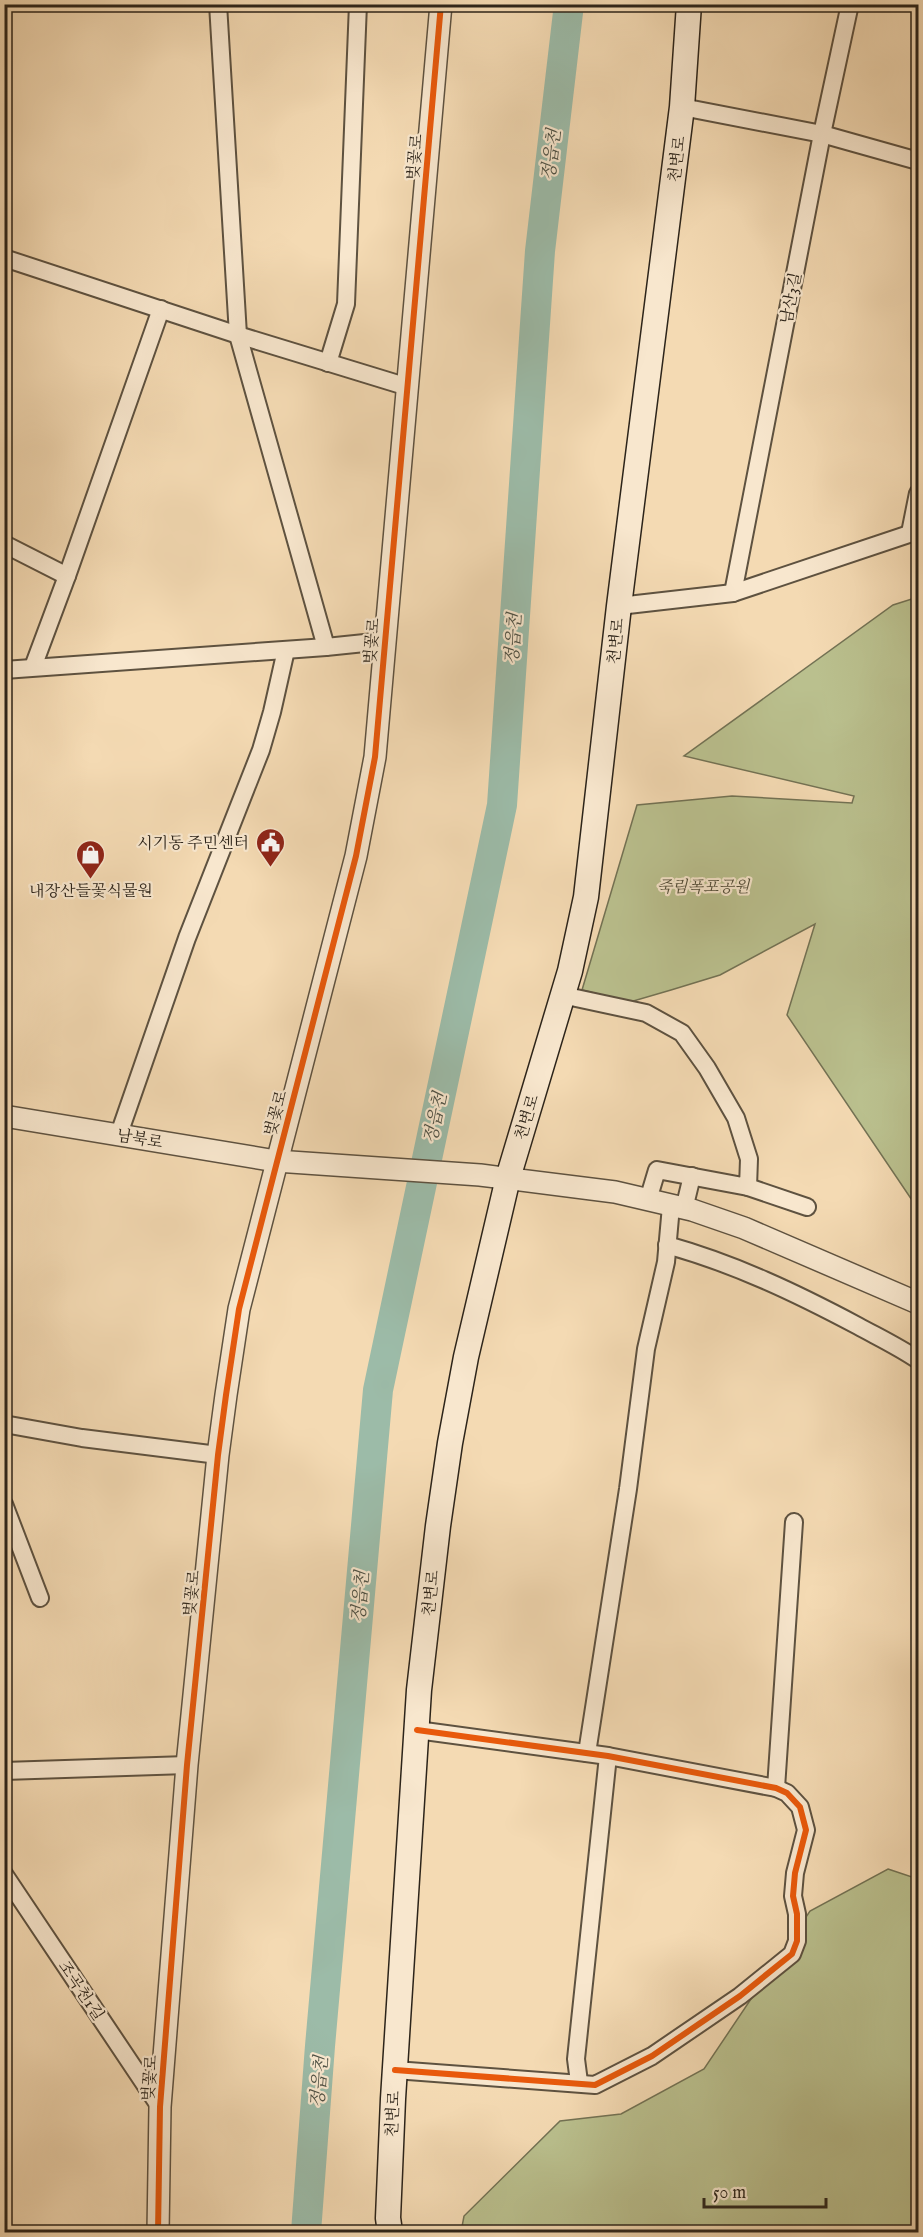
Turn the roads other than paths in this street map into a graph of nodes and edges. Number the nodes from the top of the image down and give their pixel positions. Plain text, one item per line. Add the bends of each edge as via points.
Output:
1 (218, 4) edge
2 (358, 4) edge
3 (441, 4) edge
4 (689, 4) edge
5 (850, 4) edge
6 (682, 107) junction
7 (822, 134) junction
8 (918, 161) edge
9 (4, 258) edge
10 (160, 309) junction
11 (238, 335) junction
12 (328, 363) junction
13 (408, 387) junction
14 (918, 494) edge
15 (914, 532) edge
16 (4, 544) edge
17 (67, 576) junction
18 (733, 593) junction
19 (619, 606) junction
20 (384, 641) junction
21 (326, 647) junction
22 (286, 650) junction
23 (33, 668) junction
24 (4, 670) edge
25 (562, 995) junction
26 (4, 1116) edge
27 (119, 1134) junction
28 (276, 1161) junction
29 (692, 1176) junction
30 (508, 1178) junction
31 (748, 1187) junction
32 (648, 1200) junction
33 (678, 1207) junction
34 (807, 1207) dead end
35 (667, 1245) junction
36 (918, 1303) edge
37 (918, 1360) edge
38 (4, 1424) edge
39 (218, 1455) junction
40 (4, 1504) edge
41 (794, 1522) dead end
42 (40, 1598) dead end
43 (417, 1730) junction
44 (587, 1753) junction
45 (608, 1756) junction
46 (187, 1765) junction
47 (4, 1771) edge
48 (776, 1788) junction
49 (4, 1874) edge
50 (395, 2070) junction
51 (579, 2082) junction
52 (160, 2106) junction
53 (158, 2232) edge
54 (390, 2232) edge

1 - 11 street
2 - 12 street via 346,304
3 - 13 street, 벚꽃로
4 - 6 main road, 천변로
5 - 7 street, 남산3길
6 - 7 street
6 - 19 main road, 천변로
7 - 8 street
7 - 18 street, 남산3길
9 - 10 street
10 - 11 street
10 - 17 street
11 - 12 street
11 - 21 street
12 - 13 street
13 - 20 street, 벚꽃로
14 - 15 street
15 - 18 street
16 - 17 street
17 - 23 street
18 - 19 street
19 - 25 main road, 천변로 via 586,897
20 - 21 street
20 - 28 street, 벚꽃로 via 375,757 356,856
21 - 22 street
22 - 23 street
22 - 27 street via 261,750 187,938
23 - 24 street
25 - 30 main road, 천변로
25 - 31 street via 646,1013 682,1033 736,1118 749,1159
26 - 27 street, 남북로
27 - 28 street, 남북로
28 - 30 street, 남북로
28 - 39 street, 벚꽃로 via 239,1309
29 - 31 street
29 - 32 street via 657,1170
29 - 33 street
30 - 32 street, 남북로
30 - 43 main road, 천변로 via 450,1443
31 - 34 street
32 - 33 street, 남북로
33 - 35 street
33 - 36 street, 남북로 via 744,1228
35 - 37 street via 757,1275
35 - 44 street via 646,1349
38 - 39 street
39 - 46 street, 벚꽃로
40 - 42 street
41 - 48 street
43 - 44 street
43 - 50 main road, 천변로
44 - 45 street
45 - 48 street
45 - 51 street via 576,2059
46 - 47 street
46 - 52 street, 벚꽃로
48 - 51 street via 800,1807 806,1830 795,1873 797,1941 792,1954 740,1996 652,2056 595,2085
49 - 52 street, 조곡천1길
50 - 51 street
50 - 54 main road, 천변로
52 - 53 street, 벚꽃로

